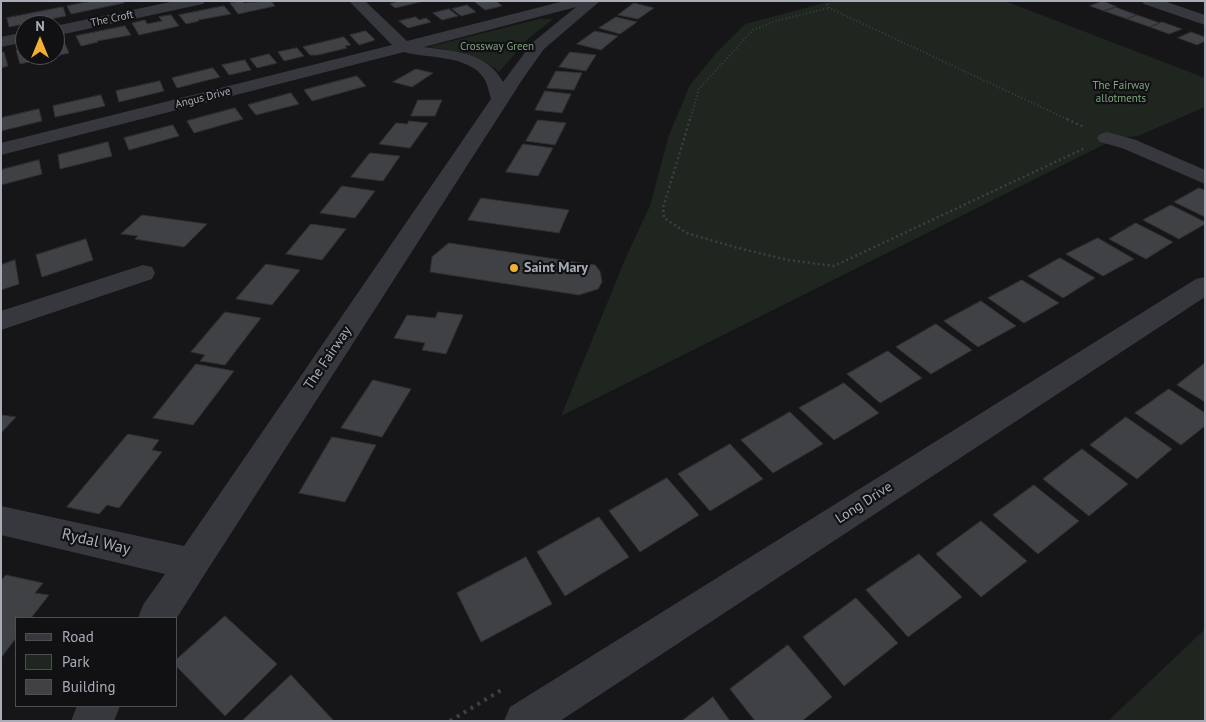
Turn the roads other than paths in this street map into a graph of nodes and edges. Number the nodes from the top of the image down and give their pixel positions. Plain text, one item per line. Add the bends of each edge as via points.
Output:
1 (198, 1) edge
2 (356, 1) edge
3 (593, 1) edge
4 (1149, 1) edge
5 (578, 10) edge
6 (1205, 20) edge
7 (65, 29) edge
8 (15, 39) edge
9 (1, 42) edge
10 (404, 46) junction
11 (500, 99) junction
12 (1107, 138) road end
13 (1, 149) edge
14 (1205, 178) edge
15 (143, 272) dead end
16 (1205, 285) edge
17 (1, 321) edge
18 (1, 520) edge
19 (191, 564) junction
20 (157, 617) edge
21 (99, 707) edge
22 (91, 721) edge
23 (524, 721) edge

1 - 7 street, The Croft
2 - 10 street
3 - 5 street, The Fairway
4 - 6 street
5 - 10 street, The Fairway via 514,19
5 - 11 street, The Fairway via 538,46
8 - 9 street
10 - 11 street via 476,63 489,73
10 - 13 street, Angus Drive
11 - 19 street, The Fairway
12 - 14 street via 1129,144
15 - 17 street
16 - 23 street, Long Drive
18 - 19 street, Rydal Way
19 - 20 street, The Fairway
21 - 22 street

